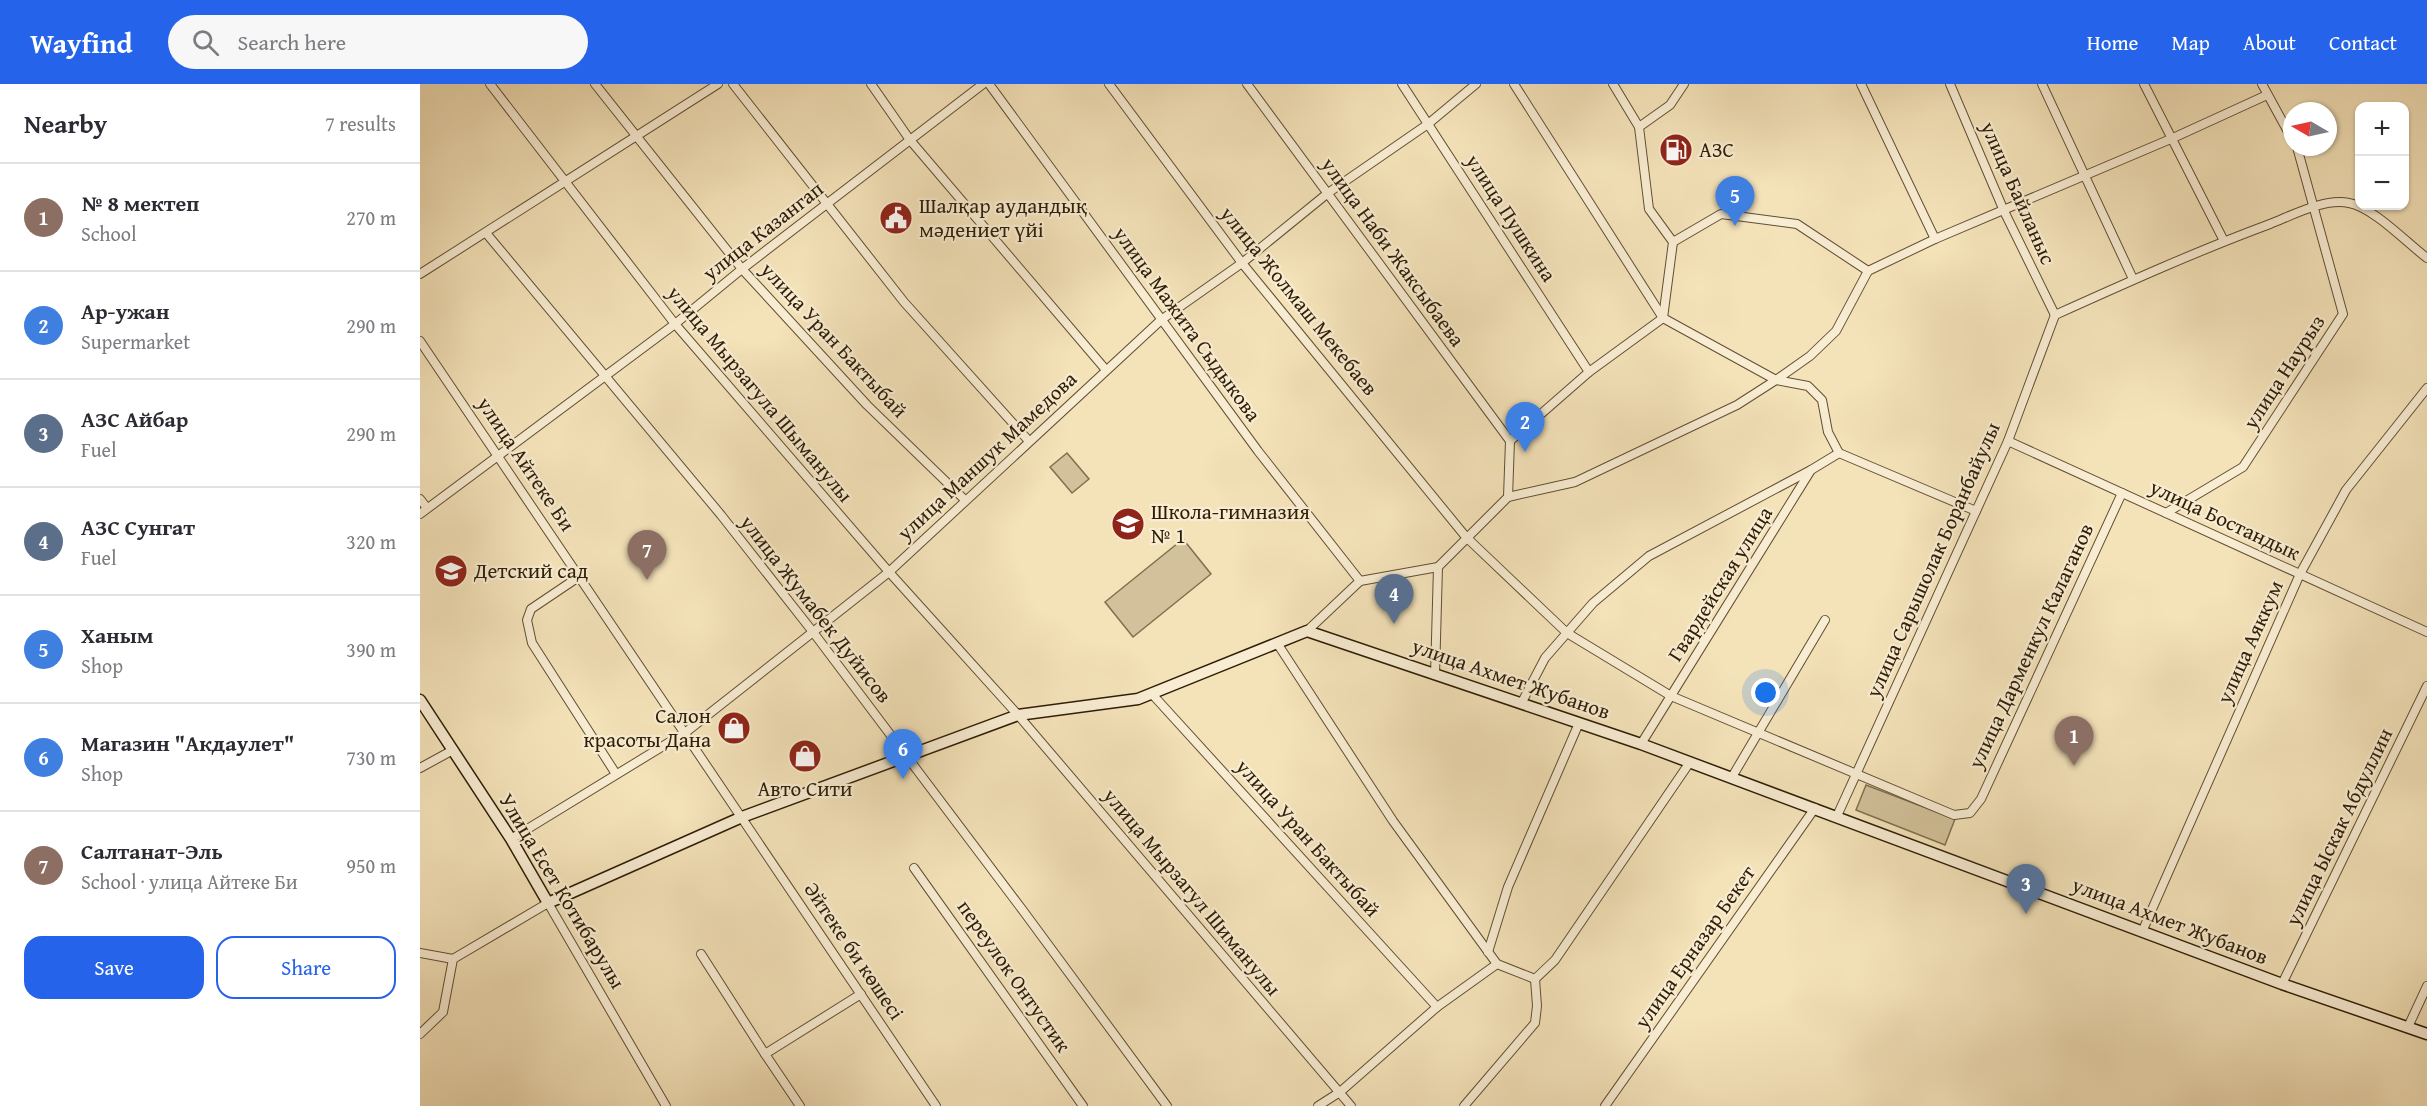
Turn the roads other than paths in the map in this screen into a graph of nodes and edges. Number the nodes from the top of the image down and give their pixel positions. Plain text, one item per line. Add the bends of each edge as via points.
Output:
1 (490, 84) edge
2 (595, 84) edge
3 (718, 84) edge
4 (733, 84) edge
5 (871, 84) edge
6 (983, 84) edge
7 (989, 84) edge
8 (1109, 84) edge
9 (1247, 84) edge
10 (1402, 84) edge
11 (1476, 84) edge
12 (1514, 84) edge
13 (1613, 84) edge
14 (1684, 84) edge
15 (1861, 84) edge
16 (1950, 84) edge
17 (2043, 84) edge
18 (2144, 84) edge
19 (2262, 84) edge
20 (2267, 95) junction
21 (2283, 123) edge
22 (1428, 124) junction
23 (1638, 127) junction
24 (637, 138) junction
25 (2173, 138) junction
26 (910, 140) junction
27 (2300, 156) edge
28 (2087, 176) junction
29 (565, 184) junction
30 (1328, 194) junction
31 (826, 205) junction
32 (2314, 207) junction
33 (2004, 211) junction
34 (486, 233) junction
35 (1935, 239) junction
36 (2224, 241) junction
37 (1673, 242) junction
38 (2427, 258) edge
39 (1242, 263) junction
40 (742, 269) junction
41 (1868, 271) junction
42 (420, 274) edge
43 (2133, 279) junction
44 (2055, 315) junction
45 (1663, 318) junction
46 (1161, 320) junction
47 (675, 324) junction
48 (420, 341) edge
49 (1106, 370) junction
50 (1589, 372) junction
51 (604, 376) junction
52 (1776, 380) junction
53 (2427, 388) edge
54 (1028, 440) junction
55 (1510, 441) junction
56 (2008, 441) junction
57 (1839, 453) junction
58 (498, 454) junction
59 (1811, 470) junction
60 (2122, 493) junction
61 (1508, 497) junction
62 (420, 499) edge
63 (965, 500) junction
64 (423, 511) edge
65 (1976, 511) junction
66 (2166, 513) junction
67 (1466, 537) junction
68 (1438, 567) junction
69 (889, 572) junction
70 (2300, 574) junction
71 (580, 576) junction
72 (1360, 581) junction
73 (1824, 620) dead end
74 (1307, 631) junction
75 (813, 632) junction
76 (2427, 632) edge
77 (1567, 633) junction
78 (1277, 643) junction
79 (1435, 675) junction
80 (2427, 686) edge
81 (1152, 694) junction
82 (1671, 696) junction
83 (420, 700) edge
84 (1521, 704) junction
85 (1018, 714) junction
86 (1579, 723) junction
87 (686, 732) junction
88 (1759, 732) junction
89 (1641, 744) junction
90 (453, 750) junction
91 (906, 756) junction
92 (1690, 762) junction
93 (420, 768) edge
94 (1857, 772) junction
95 (616, 774) junction
96 (1732, 777) junction
97 (1815, 808) junction
98 (1970, 813) joint
99 (1837, 816) junction
100 (742, 817) junction
101 (511, 839) junction
102 (914, 868) dead end
103 (548, 903) junction
104 (2142, 932) junction
105 (1488, 952) junction
106 (420, 953) edge
107 (700, 954) dead end
108 (453, 958) junction
109 (1497, 964) junction
110 (1535, 979) junction
111 (2282, 984) junction
112 (2427, 986) edge
113 (861, 994) junction
114 (1437, 1007) junction
115 (2408, 1027) junction
116 (420, 1034) edge
117 (2427, 1034) edge
118 (765, 1054) junction
119 (1340, 1092) junction
120 (666, 1106) edge
121 (800, 1106) edge
122 (936, 1106) edge
123 (1083, 1106) edge
124 (1167, 1106) edge
125 (1318, 1106) edge
126 (1351, 1106) edge
127 (1464, 1106) edge
128 (1605, 1106) edge

1 - 29 street, улица Мырзагула Шыманулы
2 - 24 street, улица Уран Бактыбай
3 - 24 street
4 - 31 street
5 - 26 street
6 - 26 street, улица Казангап
7 - 46 street, улица Мажита Сыдыкова
8 - 39 street, улица Жолмаш Мекебаев
9 - 30 street, улица Наби Жаксыбаева
10 - 22 street, улица Пушкина
11 - 22 street, улица Маншук Мамедова
12 - 45 street
13 - 23 street
14 - 23 street via 1670,105
15 - 35 street
16 - 33 street, улица Байланыс
17 - 28 street
18 - 25 street
19 - 20 street
20 - 21 street
20 - 25 street
22 - 30 street, улица Маншук Мамедова
22 - 50 street, улица Пушкина
23 - 37 street via 1649,209
24 - 29 street
24 - 40 street, улица Уран Бактыбай
25 - 28 street
25 - 36 street
26 - 31 street, улица Казангап
26 - 49 street
27 - 32 street, улица Наурыз
28 - 33 street
28 - 43 street
29 - 34 street
29 - 47 street, улица Мырзагула Шыманулы
30 - 39 street, улица Маншук Мамедова
30 - 55 street, улица Наби Жаксыбаева
31 - 40 street, улица Казангап
31 - 54 street via 904,302
32 - 36 street
32 - 38 street via 2348,202 2363,208
32 - 66 street, улица Наурыз via 2343,314 2243,466
33 - 35 street
33 - 44 street, улица Байланыс
34 - 42 street
34 - 51 street, улица Жумабек Дуйисов
35 - 41 street
36 - 43 street
37 - 41 street via 1721,214 1797,224
37 - 45 street
39 - 46 street, улица Маншук Мамедова
39 - 67 street, улица Жолмаш Мекебаев
40 - 47 street, улица Казангап
40 - 63 street, улица Уран Бактыбай via 867,405
41 - 52 street via 1836,331
43 - 44 street
44 - 56 street, улица Сарышолак Боранбайулы
45 - 50 street
45 - 52 street
46 - 49 street, улица Маншук Мамедова
46 - 72 street, улица Мажита Сыдыкова
47 - 51 street, улица Казангап
47 - 69 street, улица Мырзагула Шыманулы
48 - 58 street, улица Айтеке Би
49 - 54 street, улица Маншук Мамедова
50 - 55 street
51 - 58 street, улица Казангап
51 - 75 street, улица Жумабек Дуйисов
52 - 57 street via 1808,386 1821,400 1828,432
52 - 61 street via 1737,405 1575,482
53 - 70 street, улица Аяккум via 2346,490
54 - 63 street, улица Маншук Мамедова
55 - 61 street
56 - 60 street, улица Бостандык
56 - 65 street, улица Сарышолак Боранбайулы
57 - 59 street, Гвардейская улица
57 - 65 street
58 - 64 street, улица Казангап
58 - 71 street, улица Айтеке Би
59 - 77 street via 1649,556 1593,603
59 - 82 street, Гвардейская улица
60 - 66 street, улица Бостандык
60 - 98 street, улица Дарменкул Калаганов via 1980,800
61 - 67 street
62 - 64 street
63 - 69 street, улица Маншук Мамедова
65 - 94 street, улица Сарышолак Боранбайулы
66 - 70 street, улица Бостандык
67 - 68 street
67 - 77 street, улица Жолмаш Мекебаев
68 - 72 street
68 - 79 street
69 - 75 street, улица Маншук Мамедова
69 - 85 street, улица Мырзагула Шыманулы
70 - 76 street, улица Бостандык
70 - 104 street, улица Аяккум
71 - 87 street, улица Айтеке Би
71 - 95 street via 531,609 527,620 532,643
72 - 74 street
73 - 88 street
74 - 78 main road
74 - 79 main road, улица Ахмет Жубанов
75 - 87 street, улица Маншук Мамедова
75 - 91 street, улица Жумабек Дуйисов
77 - 82 street, улица Жолмаш Мекебаев
77 - 84 street via 1545,658
78 - 81 main road
78 - 105 street via 1393,821
79 - 84 main road, улица Ахмет Жубанов
80 - 111 street, улица Ыскак Абдуллин
81 - 85 main road
81 - 114 street, улица Уран Бактыбай
82 - 88 street, улица Жолмаш Мекебаев
82 - 89 street, Гвардейская улица
83 - 90 main road, Улица Есет Котибарулы
84 - 86 main road, улица Ахмет Жубанов
85 - 91 main road
85 - 119 street, улица Мырзагул Шиманулы
86 - 89 main road, улица Ахмет Жубанов
86 - 105 street via 1508,887
87 - 95 street, улица Маншук Мамедова
87 - 100 street, улица Айтеке Би
88 - 94 street, улица Жолмаш Мекебаев
88 - 96 street
89 - 92 main road, улица Ахмет Жубанов
90 - 93 street
90 - 101 main road, Улица Есет Котибарулы
91 - 100 main road
91 - 124 street, улица Жумабек Дуйисов
92 - 96 main road, улица Ахмет Жубанов
92 - 110 street via 1555,960
94 - 98 street, улица Жолмаш Мекебаев via 1954,815
94 - 99 street, улица Сарышолак Боранбайулы
95 - 101 street, улица Маншук Мамедова
96 - 97 main road, улица Ахмет Жубанов
97 - 99 main road, улица Ахмет Жубанов
97 - 128 street, улица Ерназар Бекет
99 - 104 main road, улица Ахмет Жубанов
100 - 103 main road
100 - 113 street, Әйтеке би көшесі
101 - 103 main road, Улица Есет Котибарулы
102 - 123 street, переулок Онтустик
103 - 108 street
103 - 120 street, Улица Есет Котибарулы
104 - 111 main road, улица Ахмет Жубанов
105 - 109 street
106 - 108 street
107 - 118 street
108 - 116 street via 443,1012
109 - 110 street
109 - 114 street
110 - 127 street via 1535,1023
111 - 115 main road, улица Ахмет Жубанов
112 - 115 street
113 - 118 street
113 - 122 street, Әйтеке би көшесі
114 - 119 street
115 - 117 main road, улица Ахмет Жубанов
118 - 121 street
119 - 125 street
119 - 126 street

